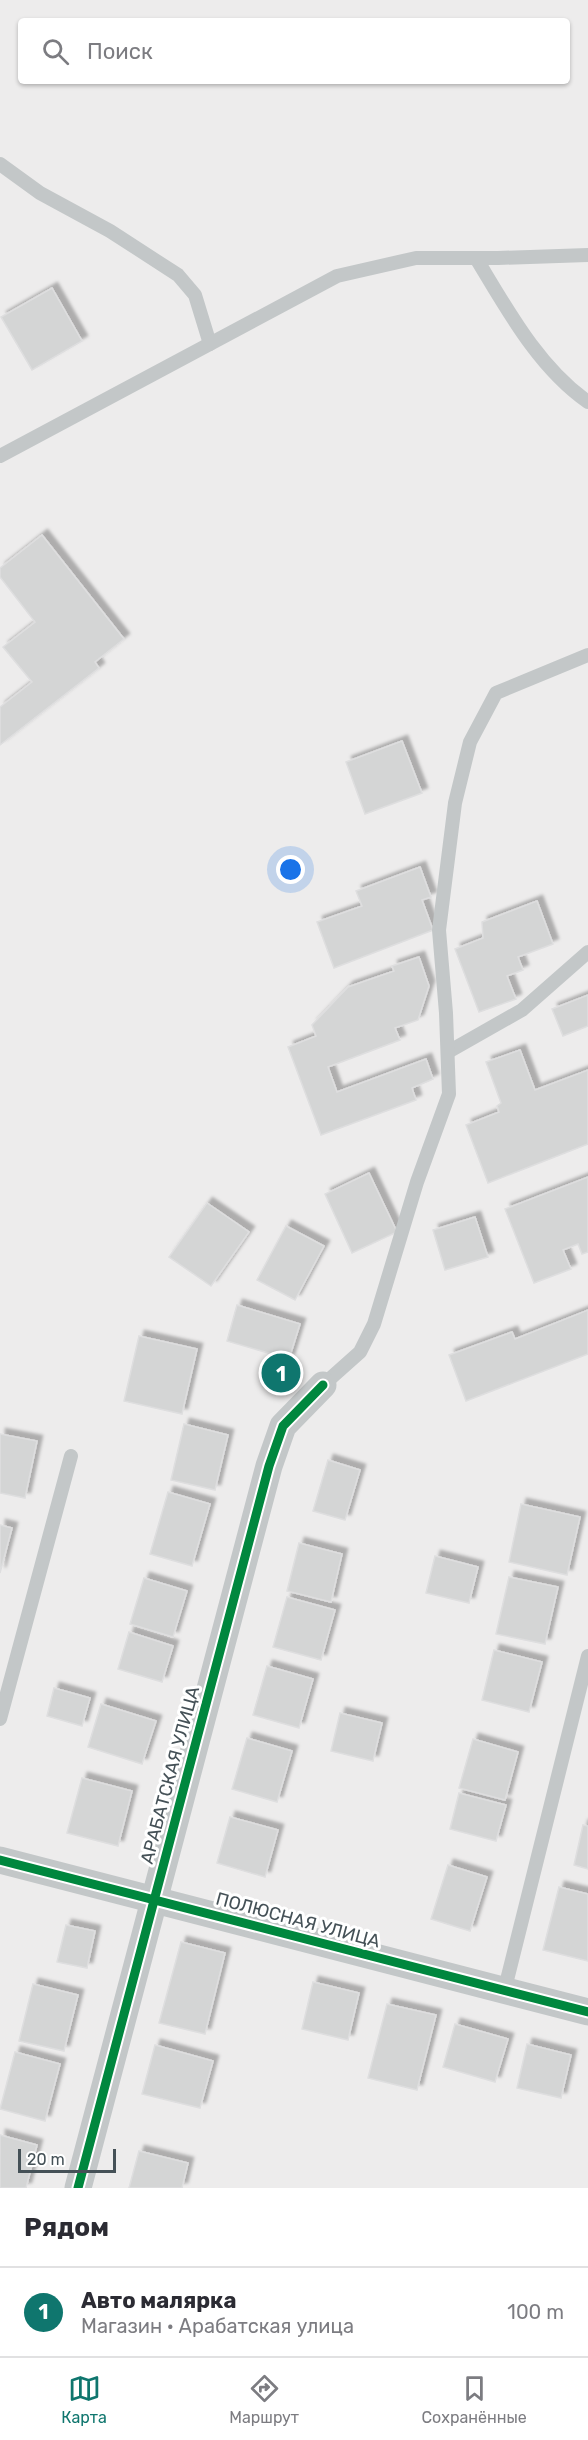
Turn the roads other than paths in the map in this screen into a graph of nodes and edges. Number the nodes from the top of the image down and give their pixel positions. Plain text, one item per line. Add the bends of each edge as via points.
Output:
1 (0, 164) edge
2 (588, 255) edge
3 (476, 258) junction
4 (210, 344) junction
5 (588, 402) edge
6 (0, 456) edge
7 (588, 655) edge
8 (588, 952) edge
9 (448, 1052) junction
10 (323, 1385) joint
11 (71, 1456) dead end
12 (588, 1656) edge
13 (0, 1719) edge
14 (0, 1860) edge
15 (154, 1899) junction
16 (504, 1992) junction
17 (588, 2012) edge
18 (78, 2188) edge

1 - 4 lane via 40,194 110,231 178,275 195,294
2 - 3 lane
3 - 4 lane via 416,258 337,276
3 - 5 lane via 532,346 570,389
4 - 6 lane
7 - 9 lane via 496,693 470,742 455,803 440,930
8 - 9 lane via 522,1010
9 - 10 lane via 449,1094 417,1182 374,1324 360,1352
10 - 15 street, АРАБАТСКАЯ УЛИЦА via 283,1425 269,1466
11 - 13 lane
12 - 16 lane
14 - 15 street, ПОЛЮСНАЯ УЛИЦА
15 - 16 street, ПОЛЮСНАЯ УЛИЦА
15 - 18 street, АРАБАТСКАЯ УЛИЦА
16 - 17 street, ПОЛЮСНАЯ УЛИЦА

